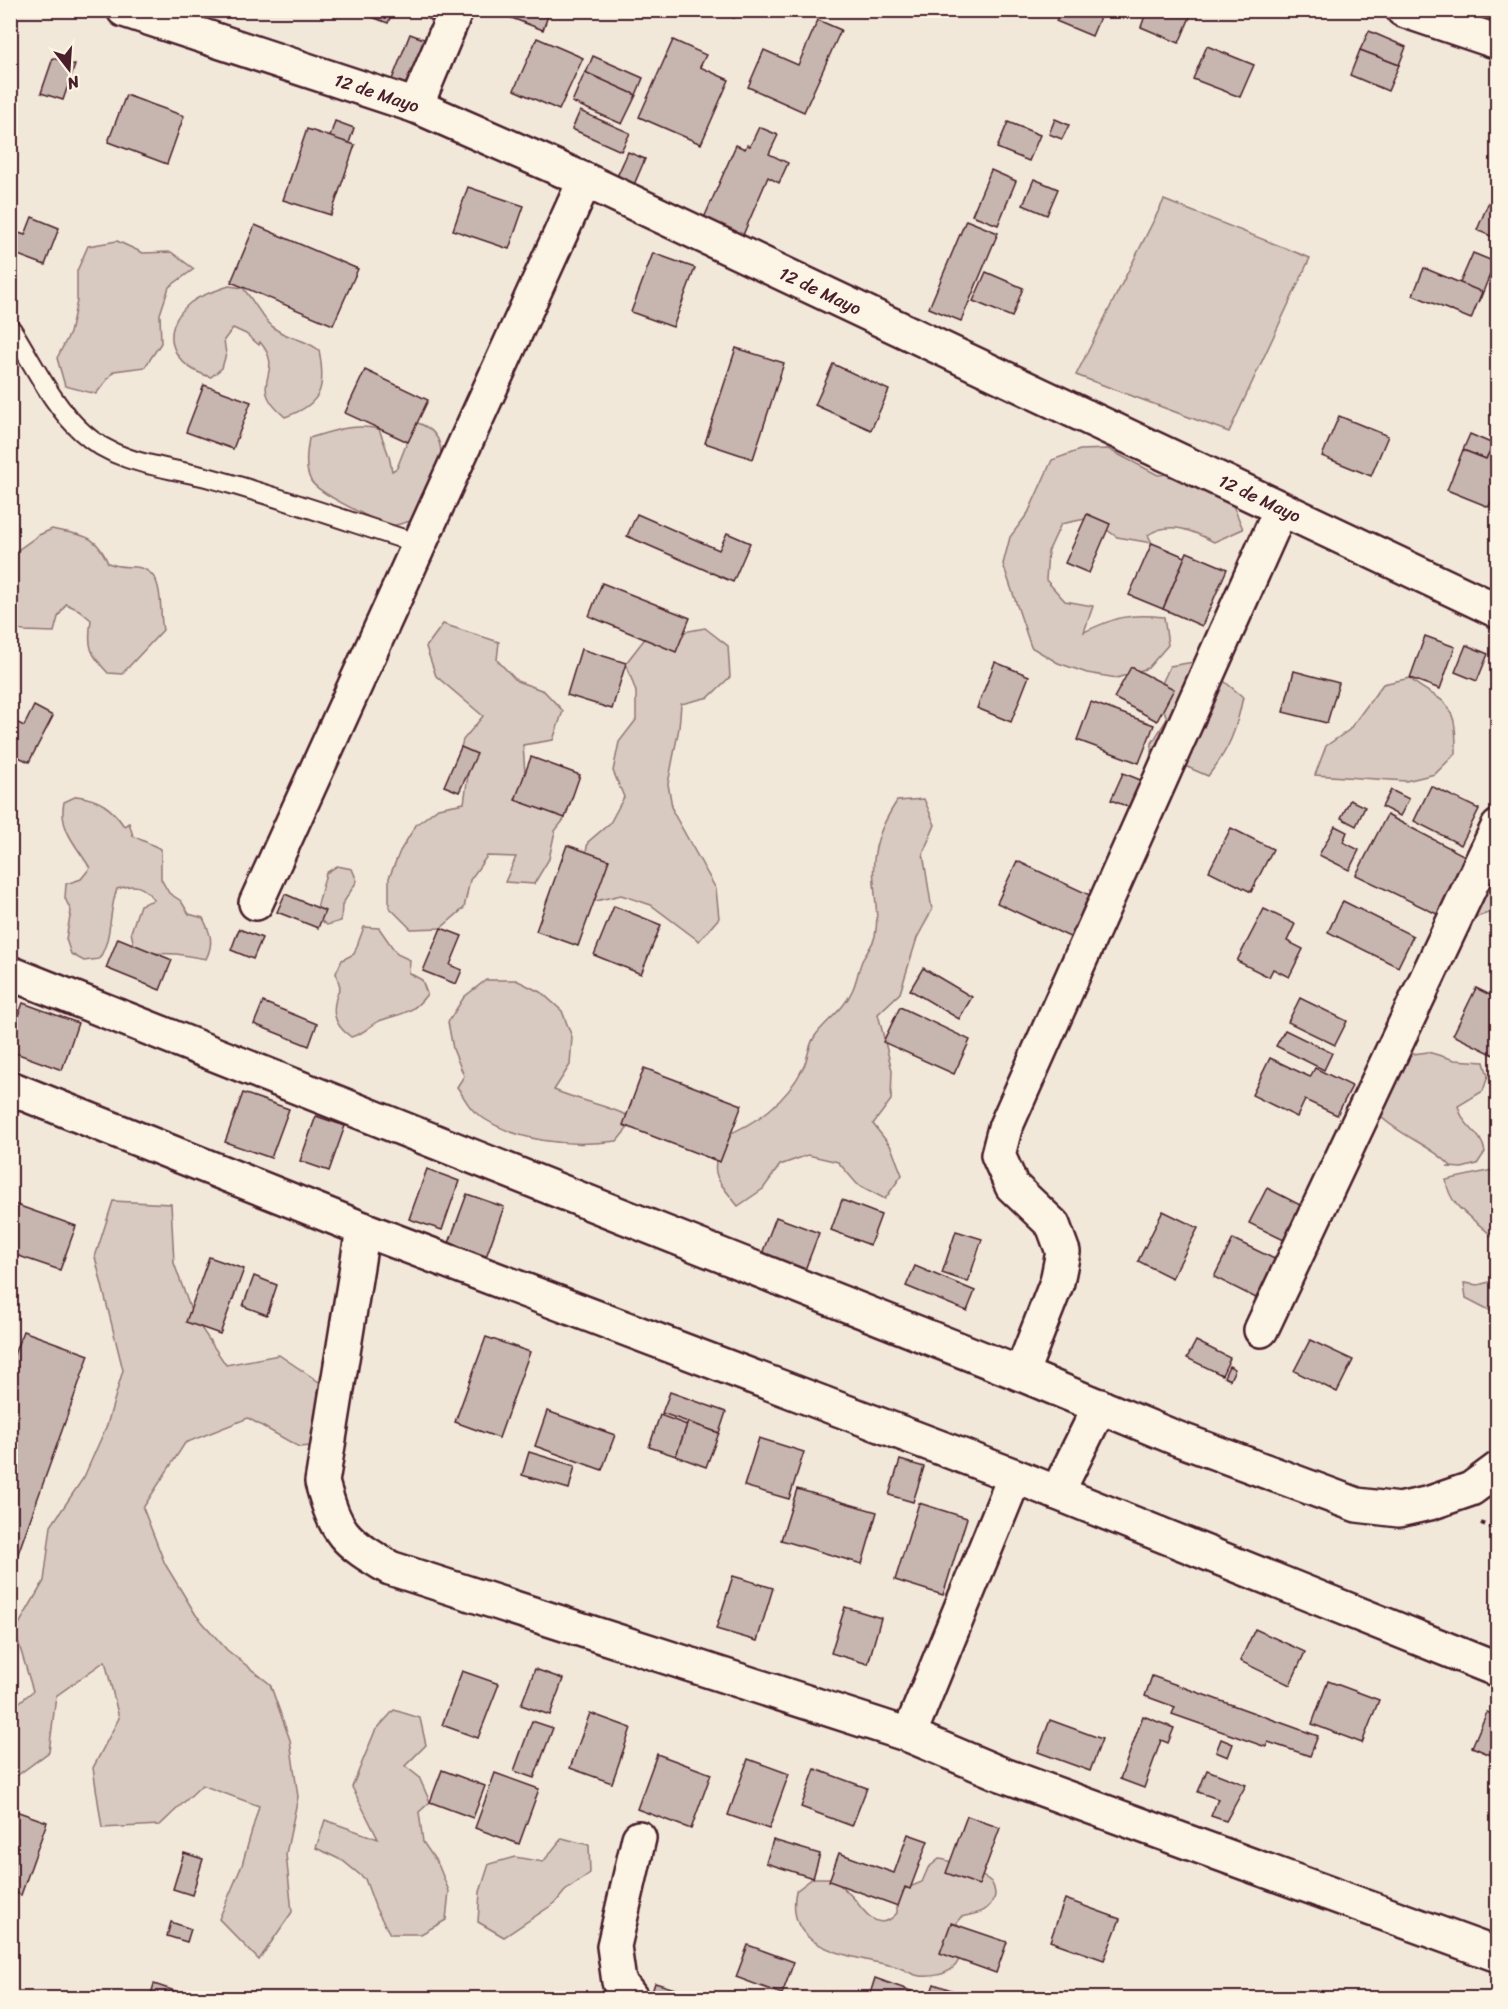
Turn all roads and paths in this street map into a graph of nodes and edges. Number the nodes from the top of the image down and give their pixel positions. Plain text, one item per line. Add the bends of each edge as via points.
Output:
1 (124, 10) edge
2 (456, 10) edge
3 (1403, 10) edge
4 (1497, 42) edge
5 (416, 106) junction
6 (585, 180) junction
7 (12, 330) dead end
8 (1281, 509) junction
9 (419, 544) junction
10 (1497, 611) edge
11 (1497, 827) edge
12 (256, 903) dead end
13 (10, 973) edge
14 (10, 1088) edge
15 (363, 1229) junction
16 (1261, 1330) dead end
17 (1021, 1374) junction
18 (1100, 1406) junction
19 (1497, 1469) edge
20 (1015, 1476) junction
21 (1057, 1493) junction
22 (1497, 1670) edge
23 (909, 1735) junction
24 (639, 1838) dead end
25 (1497, 1955) edge
26 (631, 1998) edge

1 - 5 street, 12 de Mayo
2 - 5 street
3 - 4 street
5 - 6 street, 12 de Mayo
6 - 8 street, 12 de Mayo
6 - 9 street
7 - 9 lane via 65,413 83,433 106,448 133,460 210,478
8 - 10 street, 12 de Mayo
8 - 17 street via 1005,1128 998,1155 1012,1186 1053,1225 1063,1252 1057,1282
9 - 12 street
11 - 16 street
13 - 17 street
14 - 15 street
15 - 20 street
15 - 23 street via 322,1482 332,1519 354,1547 390,1568
17 - 18 street
18 - 19 street via 1357,1505 1399,1510 1430,1503 1471,1489
18 - 21 street
20 - 21 street
20 - 23 street
21 - 22 street
23 - 25 street via 1001,1774
24 - 26 street via 614,1946 619,1982

